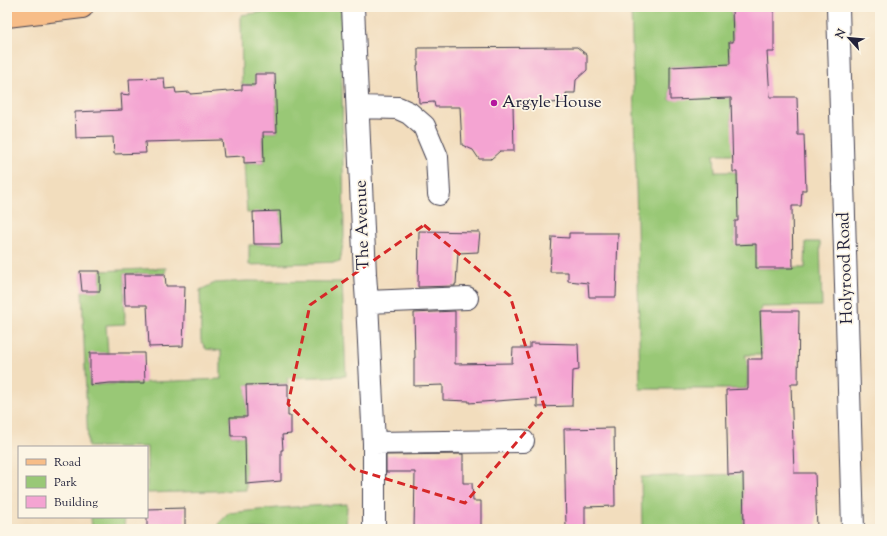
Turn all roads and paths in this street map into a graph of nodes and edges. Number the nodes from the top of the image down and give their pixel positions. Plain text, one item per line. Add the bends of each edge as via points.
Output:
1 (82, 7) edge
2 (354, 7) edge
3 (838, 7) edge
4 (7, 16) edge
5 (358, 107) junction
6 (439, 194) dead end
7 (467, 298) dead end
8 (367, 302) junction
9 (523, 441) dead end
10 (374, 443) junction
11 (374, 529) edge
12 (853, 529) edge

1 - 4 main road
2 - 5 street, The Avenue
3 - 12 street, Holyrood Road
5 - 6 street via 398,108 409,113 424,126 438,158
5 - 8 street, The Avenue
7 - 8 street
8 - 10 street, The Avenue
9 - 10 street
10 - 11 street, The Avenue

